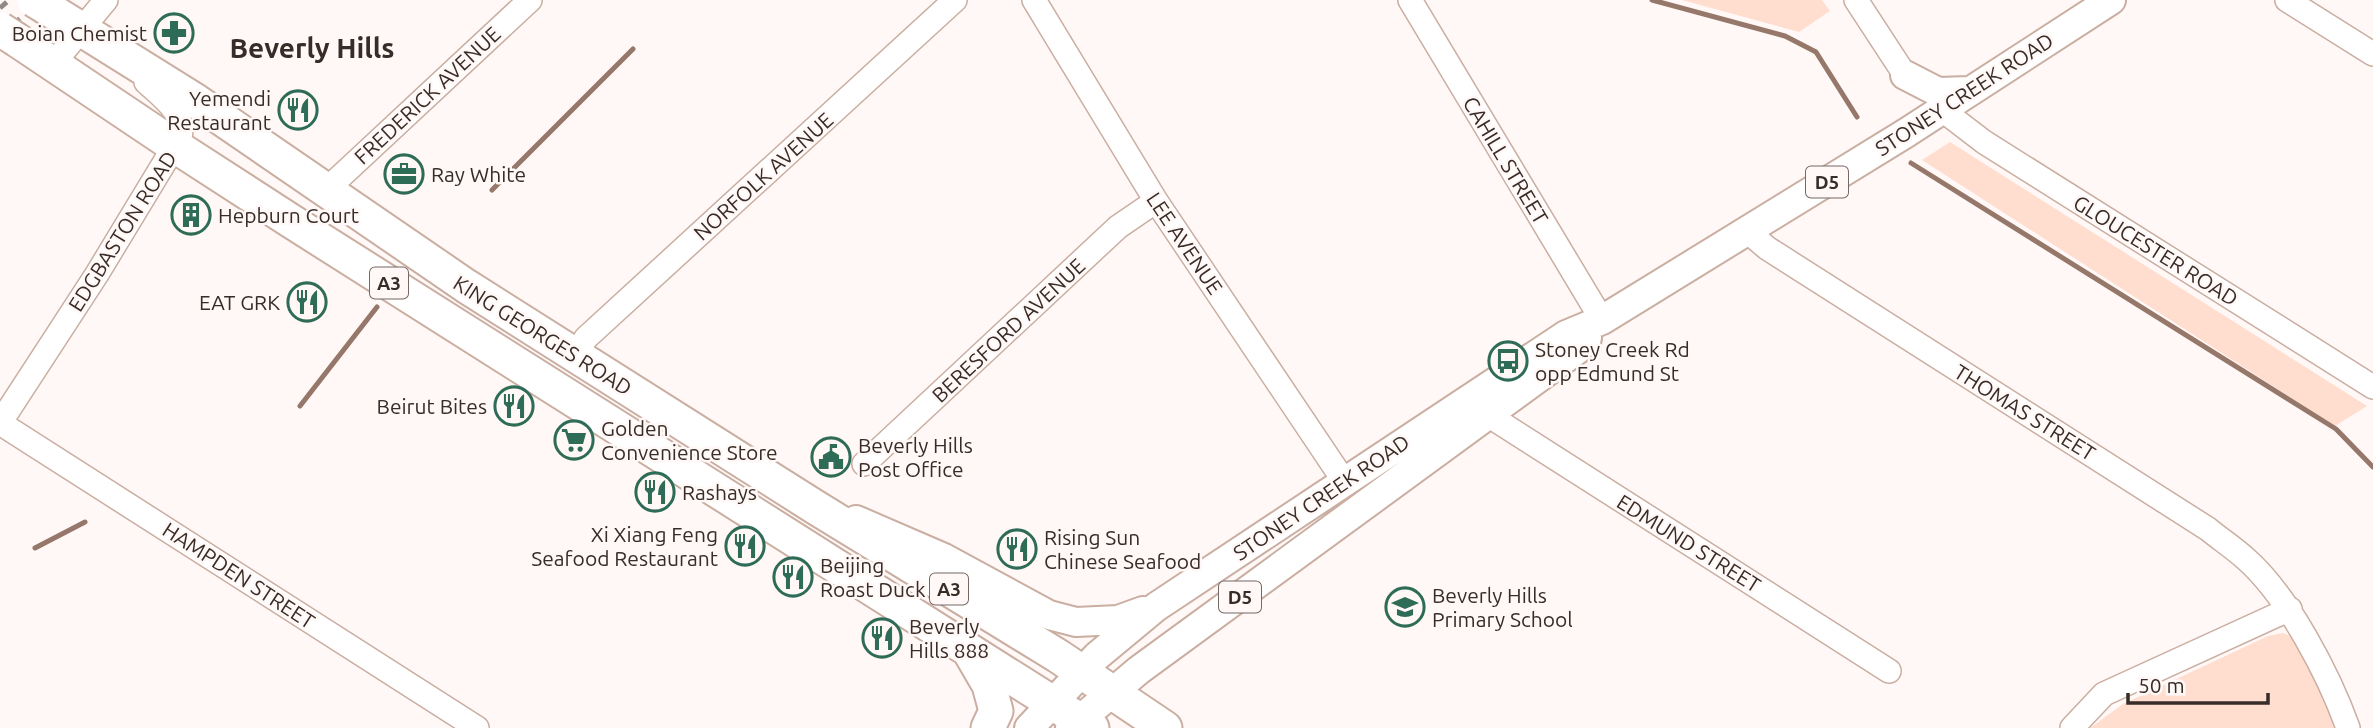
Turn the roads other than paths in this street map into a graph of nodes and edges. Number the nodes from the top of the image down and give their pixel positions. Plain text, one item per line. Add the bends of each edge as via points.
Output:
1 (106, 0) edge
2 (530, 0) edge
3 (955, 0) edge
4 (1034, 0) edge
5 (1410, 0) edge
6 (1856, 0) edge
7 (2111, 0) edge
8 (2287, 0) edge
9 (40, 4) edge
10 (81, 29) junction
11 (9, 34) edge
12 (111, 49) junction
13 (2373, 54) edge
14 (52, 64) junction
15 (1905, 75) junction
16 (1969, 91) junction
17 (1941, 109) junction
18 (1909, 131) junction
19 (175, 146) junction
20 (325, 191) junction
21 (1156, 201) junction
22 (1747, 231) junction
23 (1602, 320) junction
24 (575, 355) junction
25 (2373, 387) edge
26 (1489, 415) junction
27 (0, 423) edge
28 (864, 464) dead end
29 (1344, 481) junction
30 (816, 507) junction
31 (1156, 607) junction
32 (2290, 609) junction
33 (968, 650) junction
34 (1081, 671) junction
35 (1889, 671) dead end
36 (1112, 691) junction
37 (1073, 720) edge
38 (477, 728) edge
39 (988, 728) edge
40 (1029, 728) edge
41 (1165, 728) edge
42 (2072, 728) edge
43 (2348, 728) edge

1 - 10 street
2 - 20 street, FREDERICK AVENUE
3 - 24 street, NORFOLK AVENUE via 586,338
4 - 21 street, LEE AVENUE
5 - 23 street, CAHILL STREET
6 - 15 street
7 - 16 main road, STONEY CREEK ROAD / D5
8 - 13 street
9 - 10 highway, KING GEORGES ROAD / A3
10 - 12 highway, KING GEORGES ROAD / A3
10 - 14 street
11 - 14 highway, KING GEORGES ROAD / A3
12 - 19 street, EDGBASTON ROAD via 176,112 182,130
12 - 20 highway, KING GEORGES ROAD / A3
14 - 19 highway, KING GEORGES ROAD / A3
15 - 16 main road via 1938,92
15 - 18 main road
16 - 17 main road, STONEY CREEK ROAD / D5
17 - 18 main road, STONEY CREEK ROAD / D5
17 - 25 street, GLOUCESTER ROAD via 1984,142
18 - 22 main road, STONEY CREEK ROAD / D5
19 - 27 street, EDGBASTON ROAD
19 - 33 highway, KING GEORGES ROAD / A3
20 - 24 highway, KING GEORGES ROAD / A3
21 - 28 street, BERESFORD AVENUE via 1118,227
21 - 29 street, LEE AVENUE
22 - 23 main road, STONEY CREEK ROAD / D5
22 - 32 street, THOMAS STREET via 2208,529 2248,560
23 - 26 main road, STONEY CREEK ROAD / D5 via 1578,349
23 - 29 main road, STONEY CREEK ROAD / D5 via 1566,335
24 - 30 highway, KING GEORGES ROAD / A3
26 - 35 street, EDMUND STREET
26 - 36 main road, STONEY CREEK ROAD / D5
27 - 38 street, HAMPDEN STREET
29 - 31 main road, STONEY CREEK ROAD / D5
30 - 31 main road via 869,524 944,558 1049,615 1076,622 1118,621
30 - 34 highway, KING GEORGES ROAD / A3
31 - 34 main road, STONEY CREEK ROAD / D5
32 - 42 street via 2104,694
32 - 43 street, THOMAS STREET
33 - 37 highway, KING GEORGES ROAD / A3
33 - 39 highway via 989,685 996,711
34 - 36 highway, KING GEORGES ROAD / A3
34 - 37 main road, STONEY CREEK ROAD
36 - 37 main road, STONEY CREEK ROAD
36 - 41 highway, KING GEORGES ROAD / A3
37 - 40 main road, STONEY CREEK ROAD

